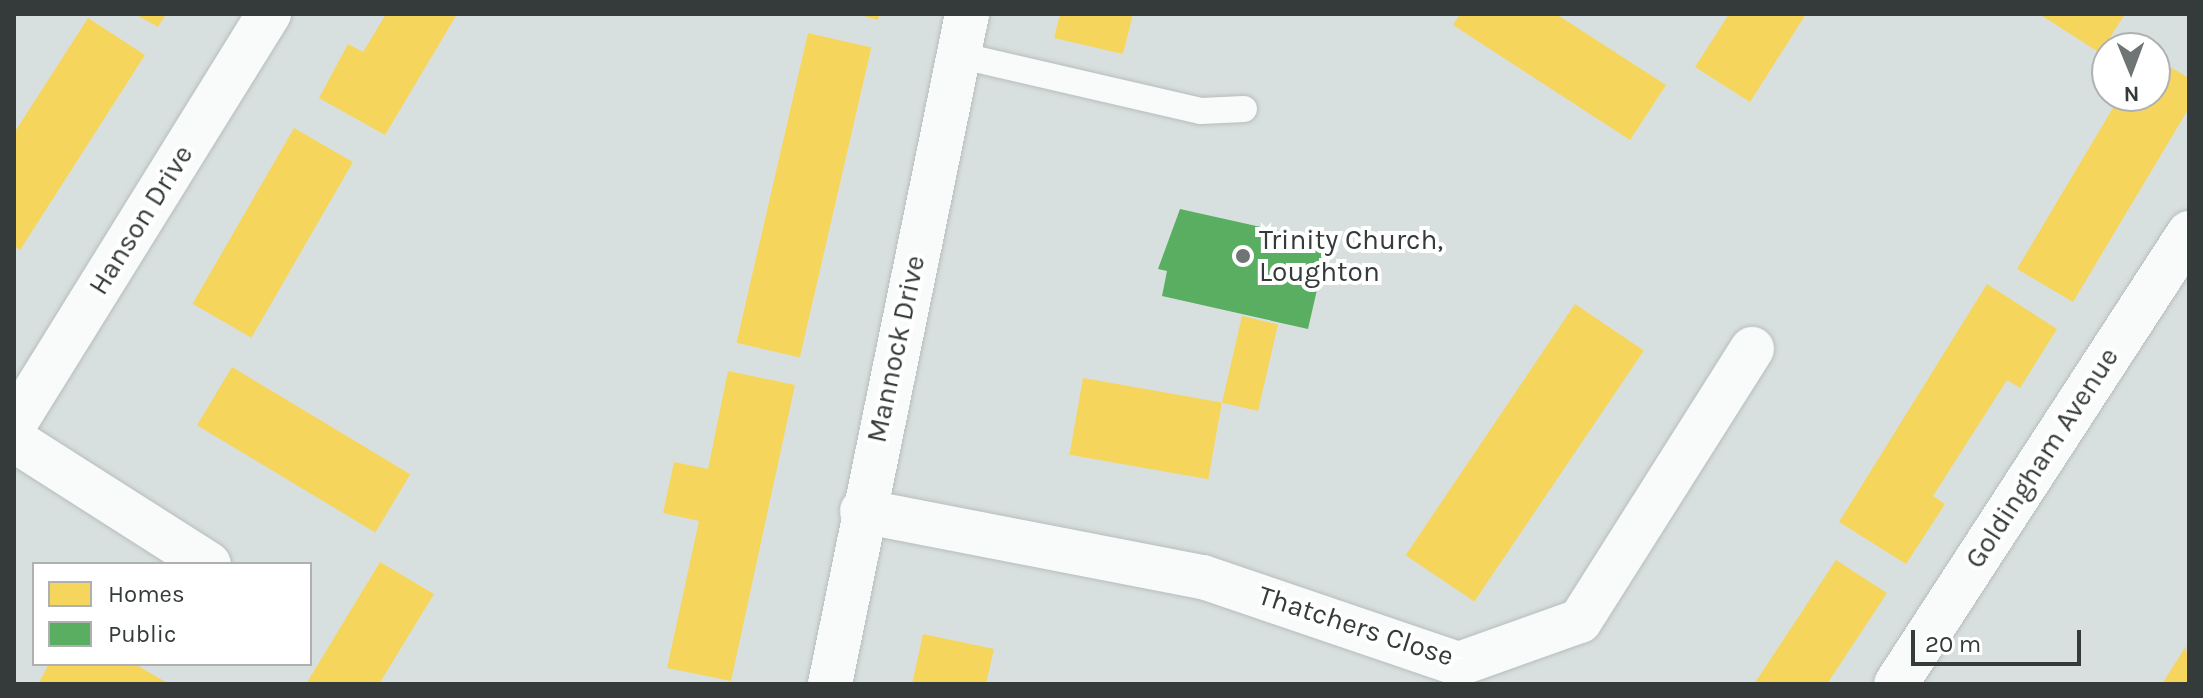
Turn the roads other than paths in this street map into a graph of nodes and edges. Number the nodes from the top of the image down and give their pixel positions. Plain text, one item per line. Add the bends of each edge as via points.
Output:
1 (269, 14) edge
2 (963, 35) edge
3 (1244, 109) dead end
4 (2189, 233) edge
5 (1752, 349) dead end
6 (14, 425) edge
7 (14, 440) edge
8 (862, 511) junction
9 (206, 562) edge
10 (830, 684) edge
11 (1896, 684) edge

1 - 6 street, Hanson Drive
2 - 3 lane via 1201,111
2 - 8 street, Mannock Drive
4 - 11 street, Goldingham Avenue
5 - 8 street, Thatchers Close via 1580,621 1459,664 1203,577
7 - 9 street
8 - 10 street, Mannock Drive

